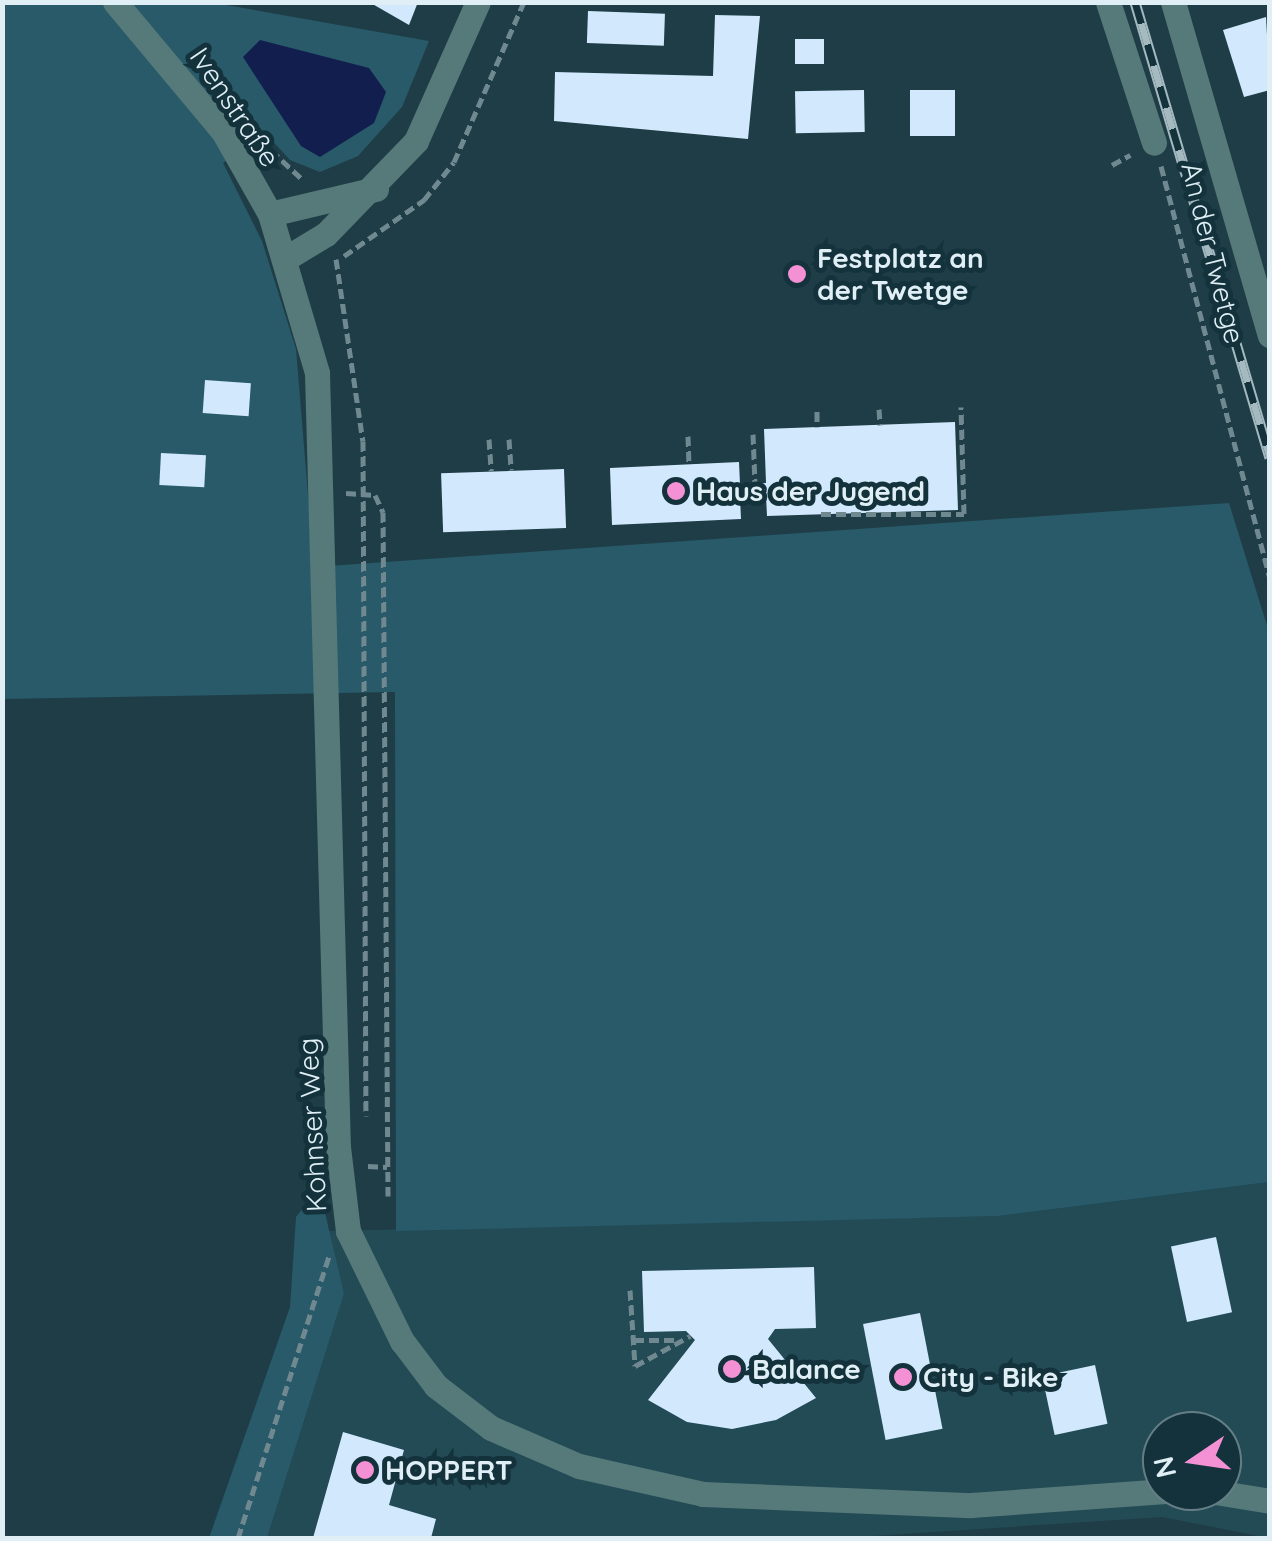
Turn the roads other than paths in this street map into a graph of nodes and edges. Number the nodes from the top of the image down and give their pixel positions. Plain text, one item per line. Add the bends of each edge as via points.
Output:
1 (115, 2) edge
2 (478, 2) edge
3 (1108, 2) edge
4 (1173, 2) edge
5 (1154, 143) road end
6 (376, 189) junction
7 (270, 214) junction
8 (288, 257) junction
9 (1270, 335) edge
10 (1142, 1493) edge
11 (1242, 1496) edge
12 (1270, 1501) edge

1 - 7 street, Ivenstraße via 224,132
2 - 6 street via 438,108
3 - 5 street, An der Twetge
4 - 9 street
6 - 7 street
6 - 8 street via 326,234
7 - 8 street, Ivenstraße
8 - 10 street, Kohnser Weg via 317,373 325,494 338,1147 348,1231 365,1280 436,1386 491,1428 579,1466 789,1502 971,1505
11 - 12 street

